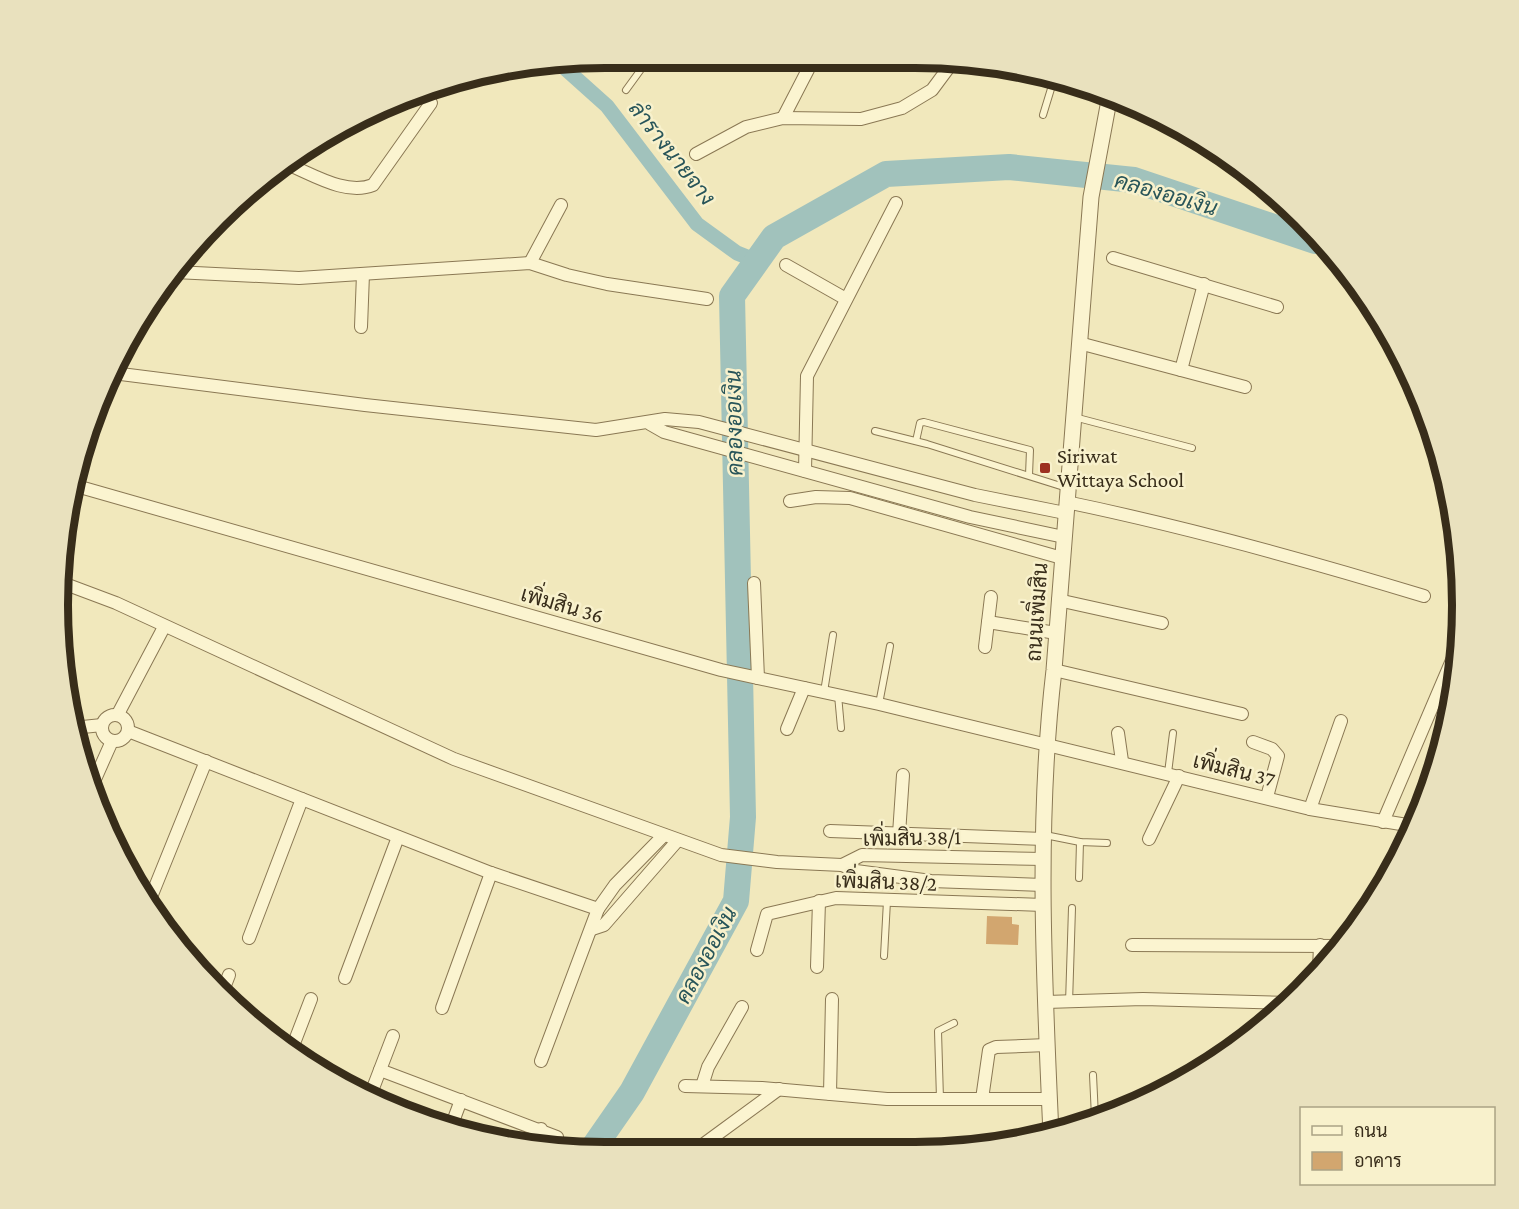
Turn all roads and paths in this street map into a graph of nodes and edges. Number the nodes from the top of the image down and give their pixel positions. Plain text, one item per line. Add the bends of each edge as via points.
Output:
1 (642, 68) edge
2 (809, 68) edge
3 (947, 69) edge
4 (1052, 86) edge
5 (626, 90) dead end
6 (431, 103) dead end
7 (1108, 104) edge
8 (1043, 115) dead end
9 (783, 118) junction
10 (696, 154) dead end
11 (294, 167) edge
12 (896, 203) dead end
13 (561, 205) dead end
14 (1113, 258) dead end
15 (530, 263) junction
16 (786, 265) dead end
17 (183, 272) edge
18 (363, 274) junction
19 (1204, 285) junction
20 (707, 299) dead end
21 (846, 299) junction
22 (1277, 307) dead end
23 (362, 327) dead end
24 (1079, 343) junction
25 (1181, 370) junction
26 (120, 374) edge
27 (1245, 387) dead end
28 (1073, 417) junction
29 (650, 424) junction
30 (875, 431) dead end
31 (916, 441) junction
32 (1192, 448) dead end
33 (807, 451) junction
34 (805, 471) junction
35 (1029, 475) junction
36 (81, 487) edge
37 (790, 501) dead end
38 (1066, 501) junction
39 (1064, 537) junction
40 (1062, 558) junction
41 (754, 582) dead end
42 (69, 585) edge
43 (1425, 596) dead end
44 (992, 597) dead end
45 (1058, 600) junction
46 (988, 622) junction
47 (1162, 623) dead end
48 (164, 627) junction
49 (1056, 633) junction
50 (832, 635) dead end
51 (890, 646) dead end
52 (985, 647) dead end
53 (1054, 670) junction
54 (1447, 671) edge
55 (756, 678) junction
56 (804, 688) junction
57 (824, 692) junction
58 (838, 695) junction
59 (879, 704) junction
60 (118, 714) junction
61 (1242, 714) dead end
62 (1341, 721) dead end
63 (102, 725) junction
64 (82, 727) edge
65 (841, 728) dead end
66 (787, 729) dead end
67 (128, 731) junction
68 (1119, 733) dead end
69 (1173, 733) dead end
70 (112, 741) junction
71 (1252, 742) dead end
72 (1046, 744) junction
73 (206, 761) junction
74 (1122, 761) junction
75 (1173, 774) junction
76 (903, 775) dead end
77 (96, 777) edge
78 (1267, 797) junction
79 (302, 799) junction
80 (1310, 809) junction
81 (1383, 822) junction
82 (1404, 825) edge
83 (831, 831) dead end
84 (899, 834) junction
85 (663, 835) junction
86 (398, 837) junction
87 (1043, 837) junction
88 (1149, 839) dead end
89 (678, 840) junction
90 (1080, 842) junction
91 (1107, 843) dead end
92 (903, 855) junction
93 (1044, 859) junction
94 (842, 865) junction
95 (491, 873) junction
96 (900, 877) junction
97 (1079, 878) dead end
98 (1043, 885) junction
99 (152, 894) edge
100 (819, 901) junction
101 (887, 901) junction
102 (1043, 905) junction
103 (1072, 908) dead end
104 (598, 909) junction
105 (592, 928) junction
106 (249, 938) dead end
107 (1132, 945) dead end
108 (1327, 948) edge
109 (757, 950) dead end
110 (884, 956) dead end
111 (817, 967) dead end
112 (229, 975) dead end
113 (345, 978) dead end
114 (225, 984) edge
115 (311, 999) dead end
116 (832, 999) dead end
117 (1046, 1002) junction
118 (1069, 1003) junction
119 (1275, 1003) edge
120 (742, 1007) dead end
121 (442, 1008) dead end
122 (954, 1023) dead end
123 (393, 1036) dead end
124 (294, 1043) edge
125 (1047, 1045) junction
126 (541, 1061) dead end
127 (380, 1070) junction
128 (1093, 1075) dead end
129 (686, 1086) dead end
130 (702, 1086) junction
131 (373, 1089) edge
132 (779, 1089) junction
133 (830, 1094) junction
134 (940, 1099) junction
135 (982, 1099) junction
136 (1050, 1099) junction
137 (461, 1100) junction
138 (1095, 1110) edge
139 (454, 1119) edge
140 (1051, 1124) edge
141 (541, 1129) junction
142 (537, 1137) edge
143 (558, 1137) dead end
144 (707, 1142) edge

1 - 5 lane
2 - 9 street
3 - 9 street via 932,90 902,108 861,119
4 - 8 lane
6 - 11 street via 373,185 362,190 346,188
7 - 24 street, ถนนเพิ่มสิน via 1091,196
9 - 10 street via 746,128
12 - 21 street
13 - 15 street
14 - 19 street
15 - 18 street
15 - 20 street via 607,284
16 - 21 street
17 - 18 street via 299,278
18 - 23 street
19 - 22 street
19 - 25 street
21 - 33 street via 805,382
24 - 25 street
24 - 28 street, ถนนเพิ่มสิน
25 - 27 street
26 - 29 street via 596,430
28 - 32 lane
28 - 38 street, ถนนเพิ่มสิน
29 - 33 street via 665,420 699,422
29 - 34 street via 664,432
30 - 31 lane
31 - 35 lane
31 - 35 lane via 920,423 924,422 1030,450
33 - 34 street
33 - 38 street via 975,495
34 - 39 street via 970,517
35 - 38 lane
36 - 55 street, เพิ่มสิน 36
37 - 40 street via 816,496 850,498
38 - 39 street, ถนนเพิ่มสิน
38 - 43 street via 1324,565
39 - 40 street, ถนนเพิ่มสิน
40 - 45 street, ถนนเพิ่มสิน
41 - 55 street
42 - 48 street
44 - 46 street
45 - 47 street
45 - 49 street, ถนนเพิ่มสิน
46 - 49 street
46 - 52 street
48 - 60 street
48 - 85 street via 454,759
49 - 53 street, ถนนเพิ่มสิน
50 - 57 lane
51 - 59 lane
53 - 61 street
53 - 72 street, ถนนเพิ่มสิน
54 - 81 street
55 - 56 street, เพิ่มสิน 36
56 - 57 street, เพิ่มสิน 36
56 - 66 street
57 - 58 street, เพิ่มสิน 36
58 - 59 street, เพิ่มสิน 36
58 - 65 lane
59 - 72 street, เพิ่มสิน 36
60 - 63 street via 108,716
60 - 67 street via 127,721
62 - 80 street
63 - 64 street
63 - 70 street via 104,735
67 - 70 street via 122,739
67 - 73 street
68 - 74 street
69 - 75 lane
70 - 77 street
71 - 78 street via 1272,749 1278,756
72 - 74 street, เพิ่มสิน 37
72 - 87 street, ถนนเพิ่มสิน
73 - 79 street
73 - 99 street
74 - 75 street, เพิ่มสิน 37
75 - 78 street, เพิ่มสิน 37
75 - 88 street
76 - 84 street
78 - 80 street, เพิ่มสิน 37
79 - 86 street
79 - 106 street
80 - 81 street, เพิ่มสิน 37
81 - 82 street, เพิ่มสิน 37
83 - 84 street
84 - 87 street
85 - 89 street
85 - 104 street via 615,885
86 - 95 street
86 - 113 street
87 - 90 lane
87 - 93 street, ถนนเพิ่มสิน
89 - 94 street via 721,855
89 - 105 street via 604,925
90 - 91 lane
90 - 97 lane
92 - 93 street, เพิ่มสิน 38/1
92 - 94 street, เพิ่มสิน 38/1 via 862,855
92 - 96 street
93 - 98 street, ถนนเพิ่มสิน
94 - 96 street, เพิ่มสิน 38/1 via 856,871
95 - 104 street
95 - 121 street
96 - 98 street, เพิ่มสิน 38/1
98 - 102 street, ถนนเพิ่มสิน
100 - 101 street, เพิ่มสิน 38/2
100 - 109 street, เพิ่มสิน 38/2 via 767,914
100 - 111 street
101 - 102 street, เพิ่มสิน 38/2
101 - 110 lane
102 - 117 street, ถนนเพิ่มสิน
103 - 118 lane
104 - 105 street
105 - 126 street
107 - 108 street
112 - 114 street
115 - 124 street
116 - 133 street
117 - 118 street
117 - 125 street, ถนนเพิ่มสิน
118 - 119 street via 1143,999
120 - 130 street via 708,1067
122 - 134 lane via 938,1030
123 - 127 street
125 - 135 street via 989,1050
125 - 136 street, ถนนเพิ่มสิน
127 - 131 street
127 - 137 street
128 - 138 lane
129 - 130 street
130 - 132 street
132 - 133 street
132 - 144 street
133 - 134 street
134 - 135 street
135 - 136 street
136 - 140 street, ถนนเพิ่มสิน
137 - 139 street
137 - 141 street
141 - 142 street
141 - 143 street

